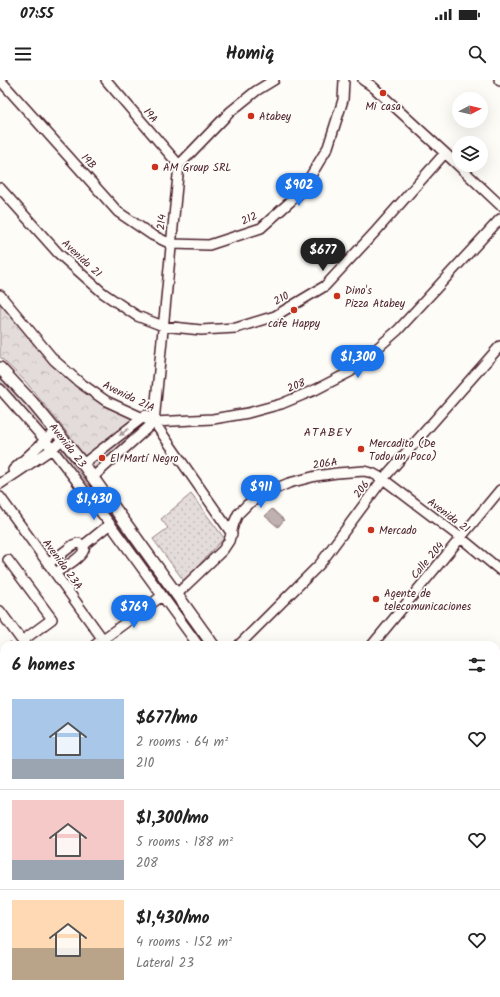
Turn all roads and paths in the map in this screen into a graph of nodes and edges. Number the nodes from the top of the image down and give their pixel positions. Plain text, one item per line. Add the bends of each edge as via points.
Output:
1 (0, 80) edge
2 (106, 80) edge
3 (274, 80) edge
4 (344, 80) edge
5 (363, 80) edge
6 (445, 153) junction
7 (178, 165) junction
8 (0, 188) edge
9 (500, 205) edge
10 (500, 219) edge
11 (171, 244) junction
12 (0, 295) edge
13 (163, 326) junction
14 (500, 346) edge
15 (0, 368) edge
16 (1, 392) edge
17 (156, 408) junction
18 (143, 418) junction
19 (154, 422) junction
20 (56, 430) junction
21 (63, 439) junction
22 (45, 440) junction
23 (52, 449) junction
24 (82, 464) junction
25 (92, 478) junction
26 (383, 479) junction
27 (0, 483) edge
28 (500, 490) edge
29 (0, 497) edge
30 (110, 524) junction
31 (232, 534) junction
32 (460, 538) junction
33 (84, 545) junction
34 (8, 560) dead end
35 (48, 564) junction
36 (500, 570) edge
37 (55, 573) junction
38 (176, 594) junction
39 (162, 596) junction
40 (0, 611) edge
41 (22, 641) edge
42 (26, 641) edge
43 (104, 641) edge
44 (106, 641) edge
45 (195, 641) edge
46 (210, 641) edge
47 (243, 641) edge
48 (375, 641) edge

1 - 11 street, 19B via 118,212 152,235
2 - 7 street, 19A
3 - 7 street via 256,90 230,112
4 - 11 street, 212 via 343,100 328,147 301,192 261,228 209,244
5 - 6 street
6 - 9 street
6 - 13 street, 210 via 325,286 275,316 236,328 201,330
7 - 11 street, 214
8 - 13 street, Avenida 21 via 58,253 103,293 136,316
10 - 19 street, 208 via 398,330 350,372 281,404 248,413 213,419
11 - 13 street, 214
12 - 18 street, Avenida 21A via 54,360 74,378 106,401
13 - 17 street, 214
14 - 26 street, 206
15 - 20 main road, Avenida 23
16 - 22 street
17 - 18 street
17 - 19 street, 214
18 - 19 street, Avenida 21A
18 -> 24 street
19 - 25 street
19 - 31 street, Avenida 21A
20 - 21 main road, Avenida 23
20 - 22 street
21 - 23 street
21 - 24 main road, Avenida 23
22 - 23 street
22 - 27 street
23 - 27 street
23 - 30 street
24 - 25 main road, Avenida 23
25 - 38 main road, Avenida 23
26 - 31 street, 206A via 364,471 316,476 289,483 248,504 238,514
26 - 32 street, Avenida 21
26 - 47 street, 206 via 320,564
28 - 32 street, Calle 204
29 - 35 street, Avenida 23A
30 - 33 street
30 - 39 street
31 - 38 street, 206A via 223,550
32 - 36 street, Avenida 21
32 - 48 street, Calle 204
33 - 35 street via 73,545
33 - 37 street via 84,551 80,556
34 - 42 street via 52,618
35 - 37 street, Avenida 23A
37 - 43 street, Avenida 23A
38 - 46 main road, Avenida 23
39 - 44 street
39 - 45 street
40 - 41 street

